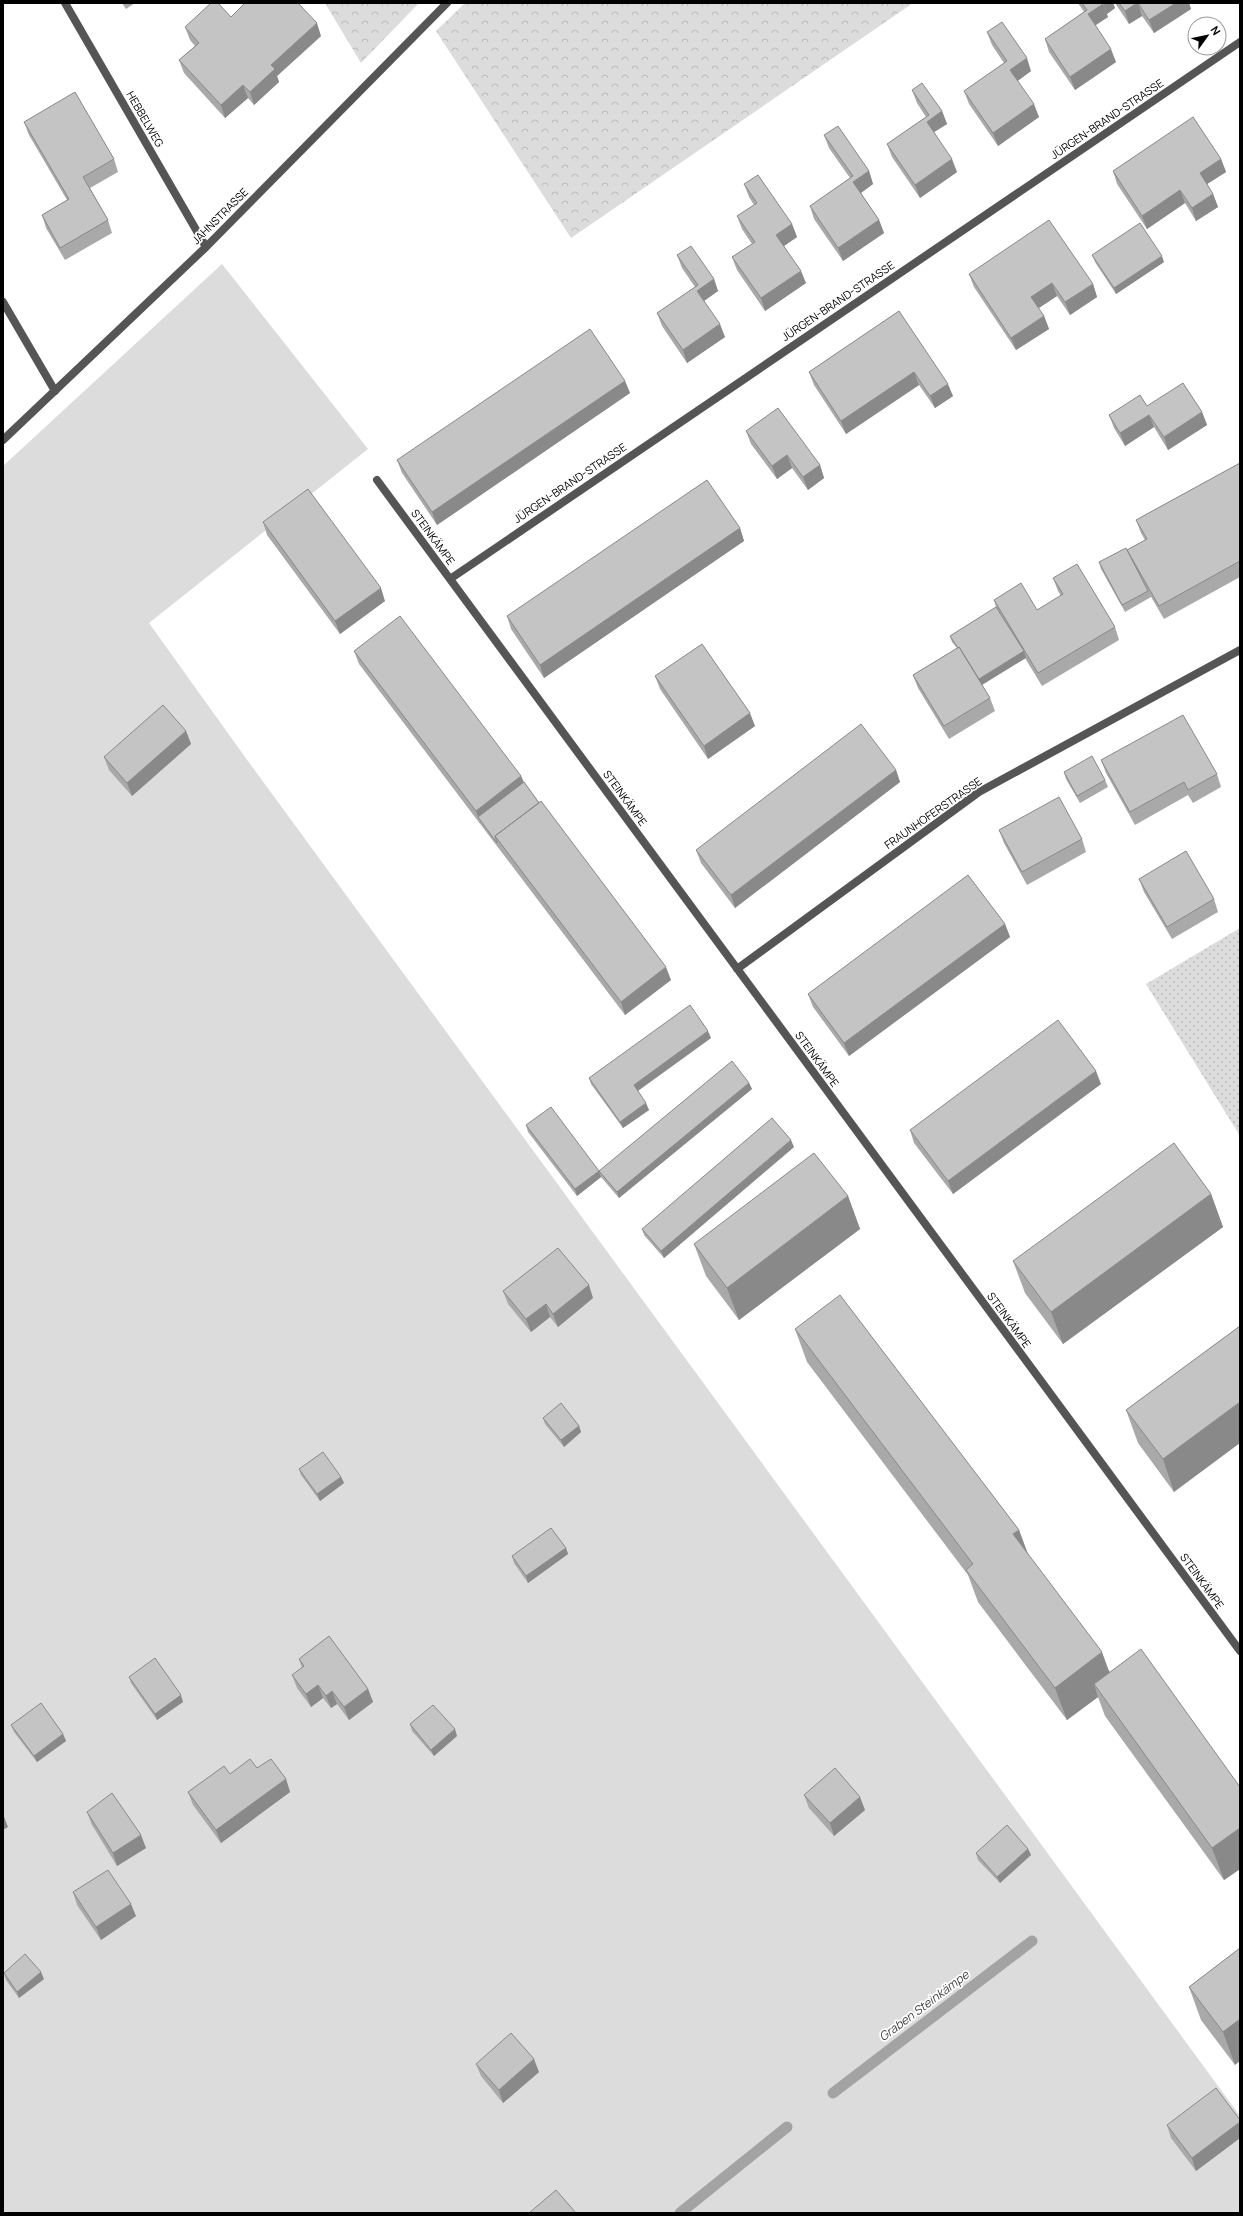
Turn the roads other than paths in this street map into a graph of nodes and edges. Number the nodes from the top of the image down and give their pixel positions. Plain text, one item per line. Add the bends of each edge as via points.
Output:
1 (65, 3) edge
2 (447, 3) edge
3 (1240, 42) edge
4 (206, 247) junction
5 (3, 302) edge
6 (54, 391) junction
7 (3, 440) edge
8 (377, 480) dead end
9 (450, 579) junction
10 (1240, 650) edge
11 (737, 969) junction
12 (1240, 1651) edge

1 - 4 street, HEBBELWEG
2 - 4 street, JAHNSTRASSE
3 - 9 street, JÜRGEN-BRAND-STRASSE
4 - 6 street, JAHNSTRASSE
5 - 6 street
6 - 7 street, JAHNSTRASSE
8 - 9 street, STEINKÄMPE
9 - 11 street, STEINKÄMPE
10 - 11 street, FRAUNHOFERSTRASSE via 979,792
11 - 12 street, STEINKÄMPE

